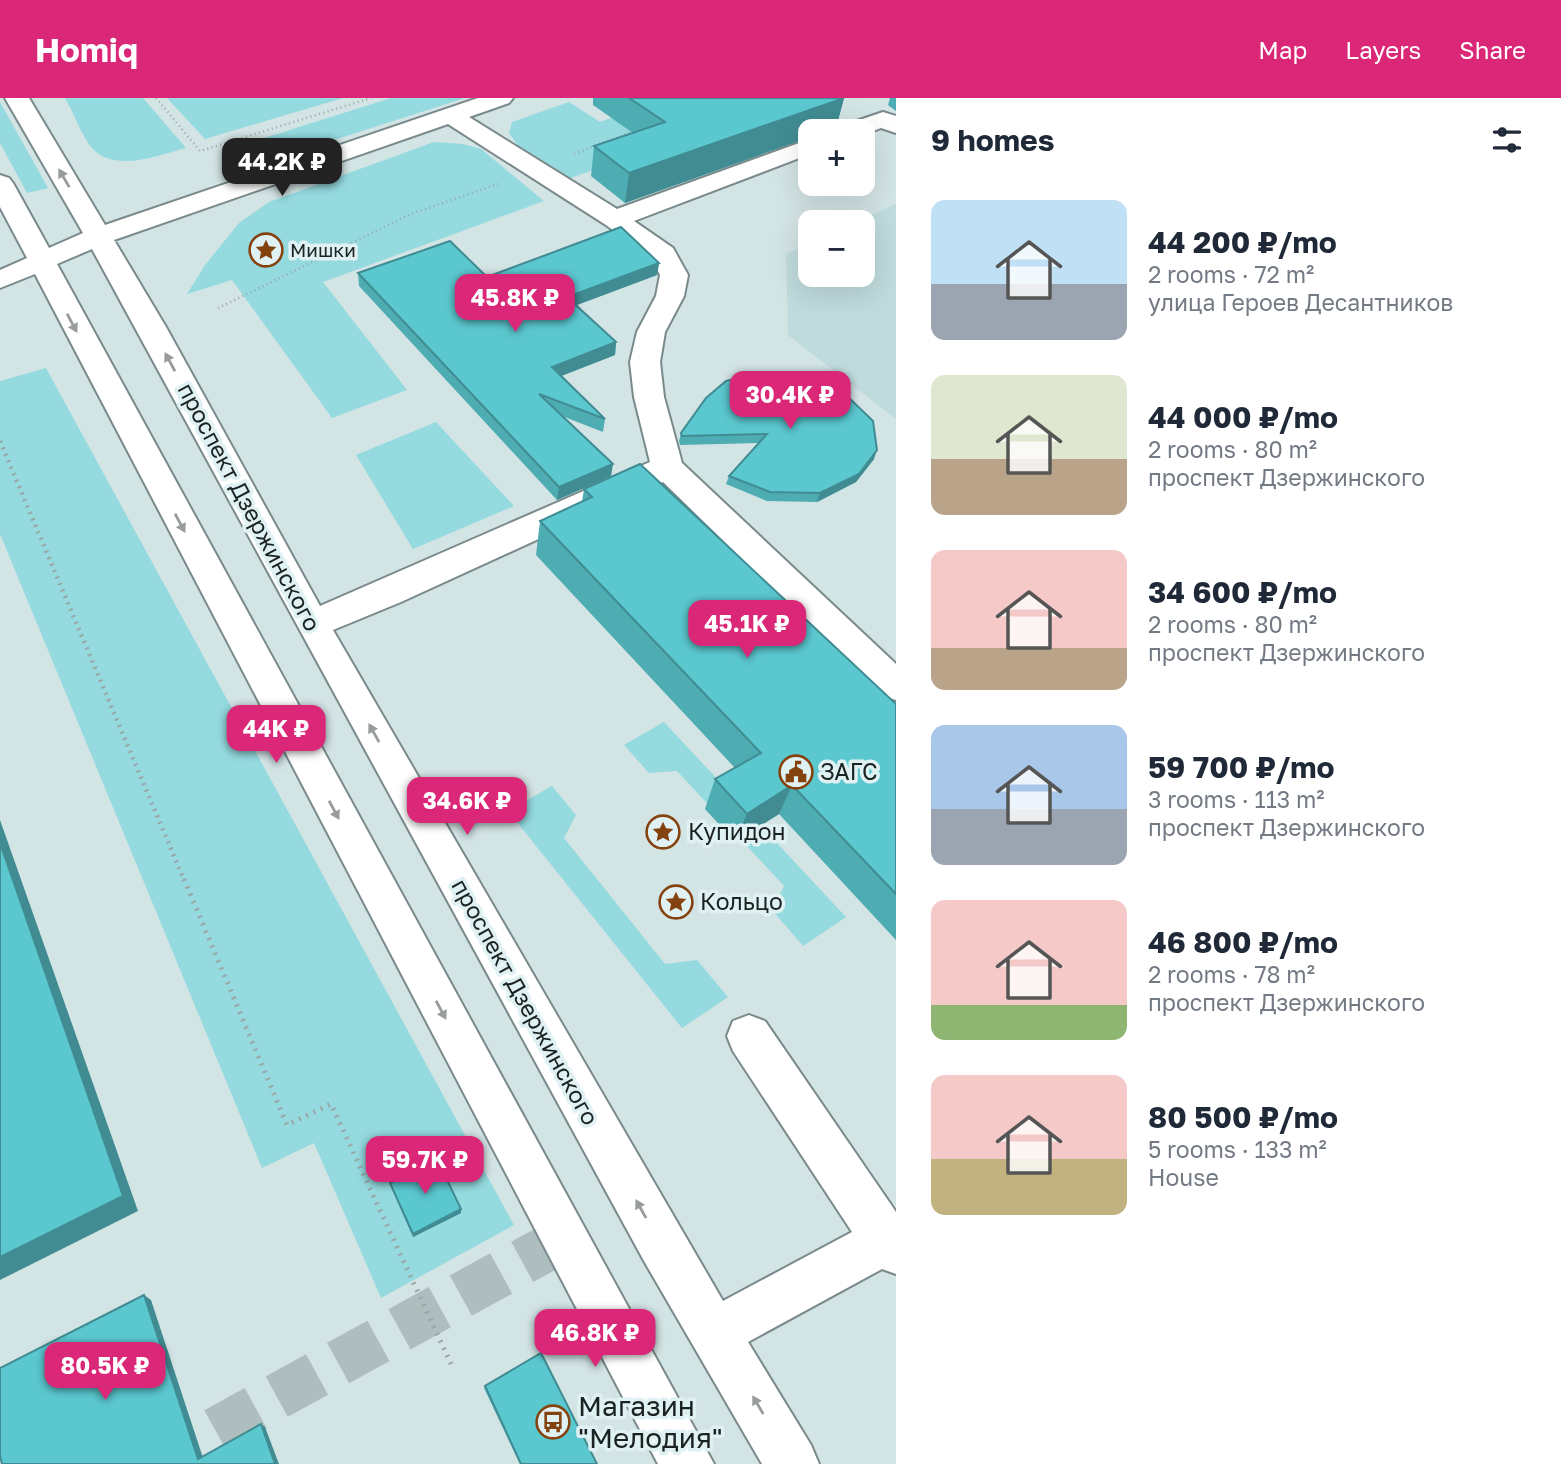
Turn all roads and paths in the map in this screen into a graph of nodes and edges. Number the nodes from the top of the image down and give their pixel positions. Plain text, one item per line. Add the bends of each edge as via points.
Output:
1 (18, 98) edge
2 (156, 98) edge
3 (371, 98) edge
4 (501, 98) edge
5 (866, 98) edge
6 (450, 115) junction
7 (890, 123) edge
8 (642, 128) edge
9 (798, 150) edge
10 (536, 169) junction
11 (0, 183) edge
12 (615, 219) junction
13 (99, 236) junction
14 (40, 262) junction
15 (0, 280) edge
16 (218, 308) dead end
17 (0, 441) edge
18 (667, 467) junction
19 (312, 624) junction
20 (896, 686) edge
21 (749, 1036) dead end
22 (891, 1245) edge
23 (716, 1332) junction
24 (451, 1364) dead end
25 (687, 1464) edge
26 (792, 1464) edge

13 -> 1 street, проспект Дзержинского
2 - 3 path via 200,151
4 - 6 street
5 - 7 street via 865,105
6 - 10 street
6 - 13 street
8 - 10 path
9 - 12 street
10 - 12 street
10 - 16 path via 411,214
11 - 14 street
12 - 18 street via 663,254 674,275 670,296 651,332 645,362
13 - 14 street
19 -> 13 street, проспект Дзержинского
14 - 15 street
14 -> 25 street
17 - 24 path via 288,1125 331,1104
18 - 19 street
18 - 20 street
23 -> 19 street, проспект Дзержинского via 661,1244
21 - 22 street
22 - 23 street
26 -> 23 street, проспект Дзержинского

